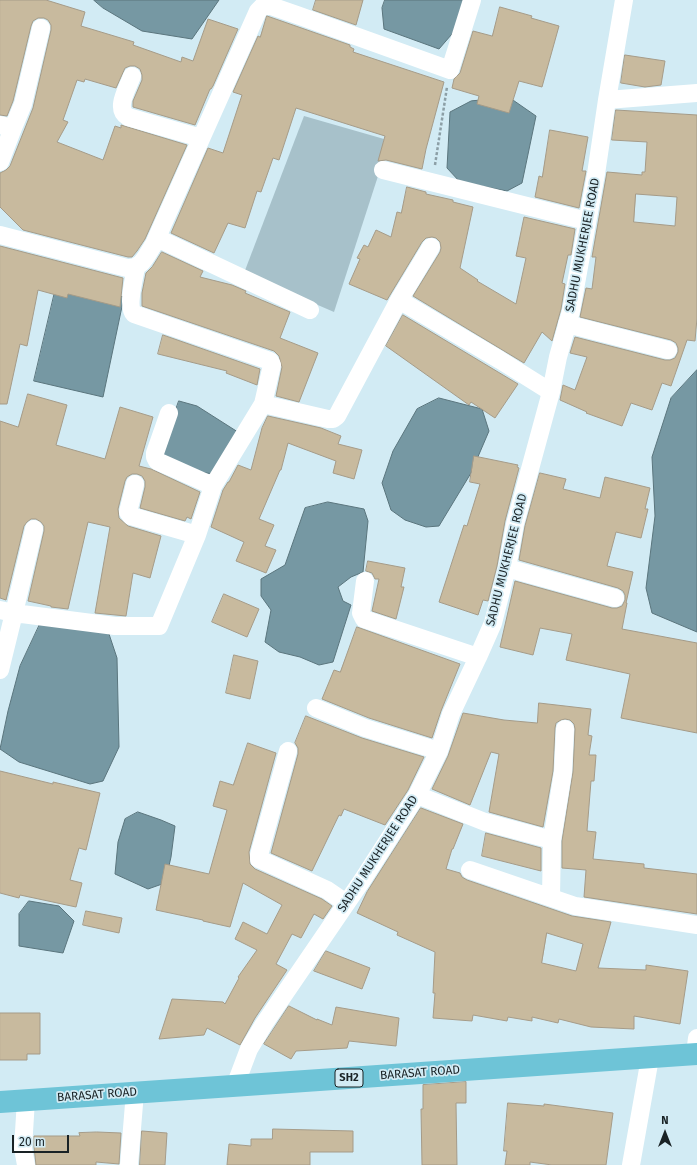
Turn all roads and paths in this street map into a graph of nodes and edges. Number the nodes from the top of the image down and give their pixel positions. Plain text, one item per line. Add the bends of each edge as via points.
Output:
1 (472, 0) edge
2 (624, 0) edge
3 (299, 7) edge
4 (41, 28) dead end
5 (450, 70) junction
6 (132, 76) dead end
7 (697, 93) edge
8 (607, 100) junction
9 (6, 126) edge
10 (201, 138) junction
11 (0, 162) edge
12 (383, 170) dead end
13 (434, 183) junction
14 (587, 221) junction
15 (0, 235) edge
16 (157, 238) junction
17 (431, 248) dead end
18 (136, 268) junction
19 (399, 300) junction
20 (310, 310) dead end
21 (567, 324) junction
22 (668, 350) dead end
23 (551, 392) junction
24 (264, 404) junction
25 (169, 413) dead end
26 (135, 484) dead end
27 (213, 486) junction
28 (34, 529) dead end
29 (197, 535) junction
30 (507, 568) junction
31 (365, 581) dead end
32 (615, 598) dead end
33 (7, 611) edge
34 (478, 657) junction
35 (0, 670) edge
36 (316, 708) dead end
37 (565, 729) dead end
38 (288, 751) dead end
39 (439, 751) junction
40 (417, 795) junction
41 (552, 840) junction
42 (470, 870) dead end
43 (551, 897) junction
44 (346, 903) junction
45 (697, 925) edge
46 (696, 1049) edge
47 (650, 1058) junction
48 (234, 1086) junction
49 (135, 1092) junction
50 (26, 1100) junction
51 (0, 1102) edge
52 (26, 1165) edge
53 (129, 1165) edge
54 (631, 1165) edge

1 - 5 street
2 - 8 street, SADHU MUKHERJEE ROAD
3 - 5 street
3 - 10 street via 263,6 258,11
4 - 9 street via 23,104
5 - 13 path
6 - 10 street via 122,103 124,115
7 - 8 street
8 - 14 street, SADHU MUKHERJEE ROAD
9 - 11 street
10 - 16 street
12 - 13 street
13 - 14 street
14 - 21 street, SADHU MUKHERJEE ROAD
15 - 18 street via 126,268
16 - 18 street via 142,263
16 - 20 street
17 - 19 street
18 - 24 street via 131,299 131,310 134,314 272,363
19 - 23 street
19 - 24 street via 337,416 328,419
21 - 22 street
21 - 23 street, SADHU MUKHERJEE ROAD
23 - 30 street, SADHU MUKHERJEE ROAD via 515,524
24 - 27 street
25 - 27 street via 155,453 157,461
26 - 29 street via 128,512 131,516
27 - 29 street
28 - 33 street
29 - 33 street via 159,626 115,626
30 - 32 street
30 - 34 street, SADHU MUKHERJEE ROAD via 493,623
31 - 34 street via 361,613 364,619
33 - 35 street
34 - 39 street, SADHU MUKHERJEE ROAD via 451,714
36 - 39 street via 365,728
37 - 41 street via 563,772
38 - 44 street via 259,859 327,890
39 - 40 street, SADHU MUKHERJEE ROAD
40 - 41 street via 485,822
40 - 44 street, SADHU MUKHERJEE ROAD
41 - 43 street
42 - 43 street
43 - 45 street via 575,906
44 - 48 street, SADHU MUKHERJEE ROAD via 249,1049
46 - 47 main road, BARASAT ROAD / SH2
47 - 48 main road, BARASAT ROAD / SH2
47 - 54 street
48 - 49 main road, BARASAT ROAD / SH2
49 - 50 main road, BARASAT ROAD / SH2
49 - 53 street
50 - 51 main road, BARASAT ROAD / SH2
50 - 52 street

